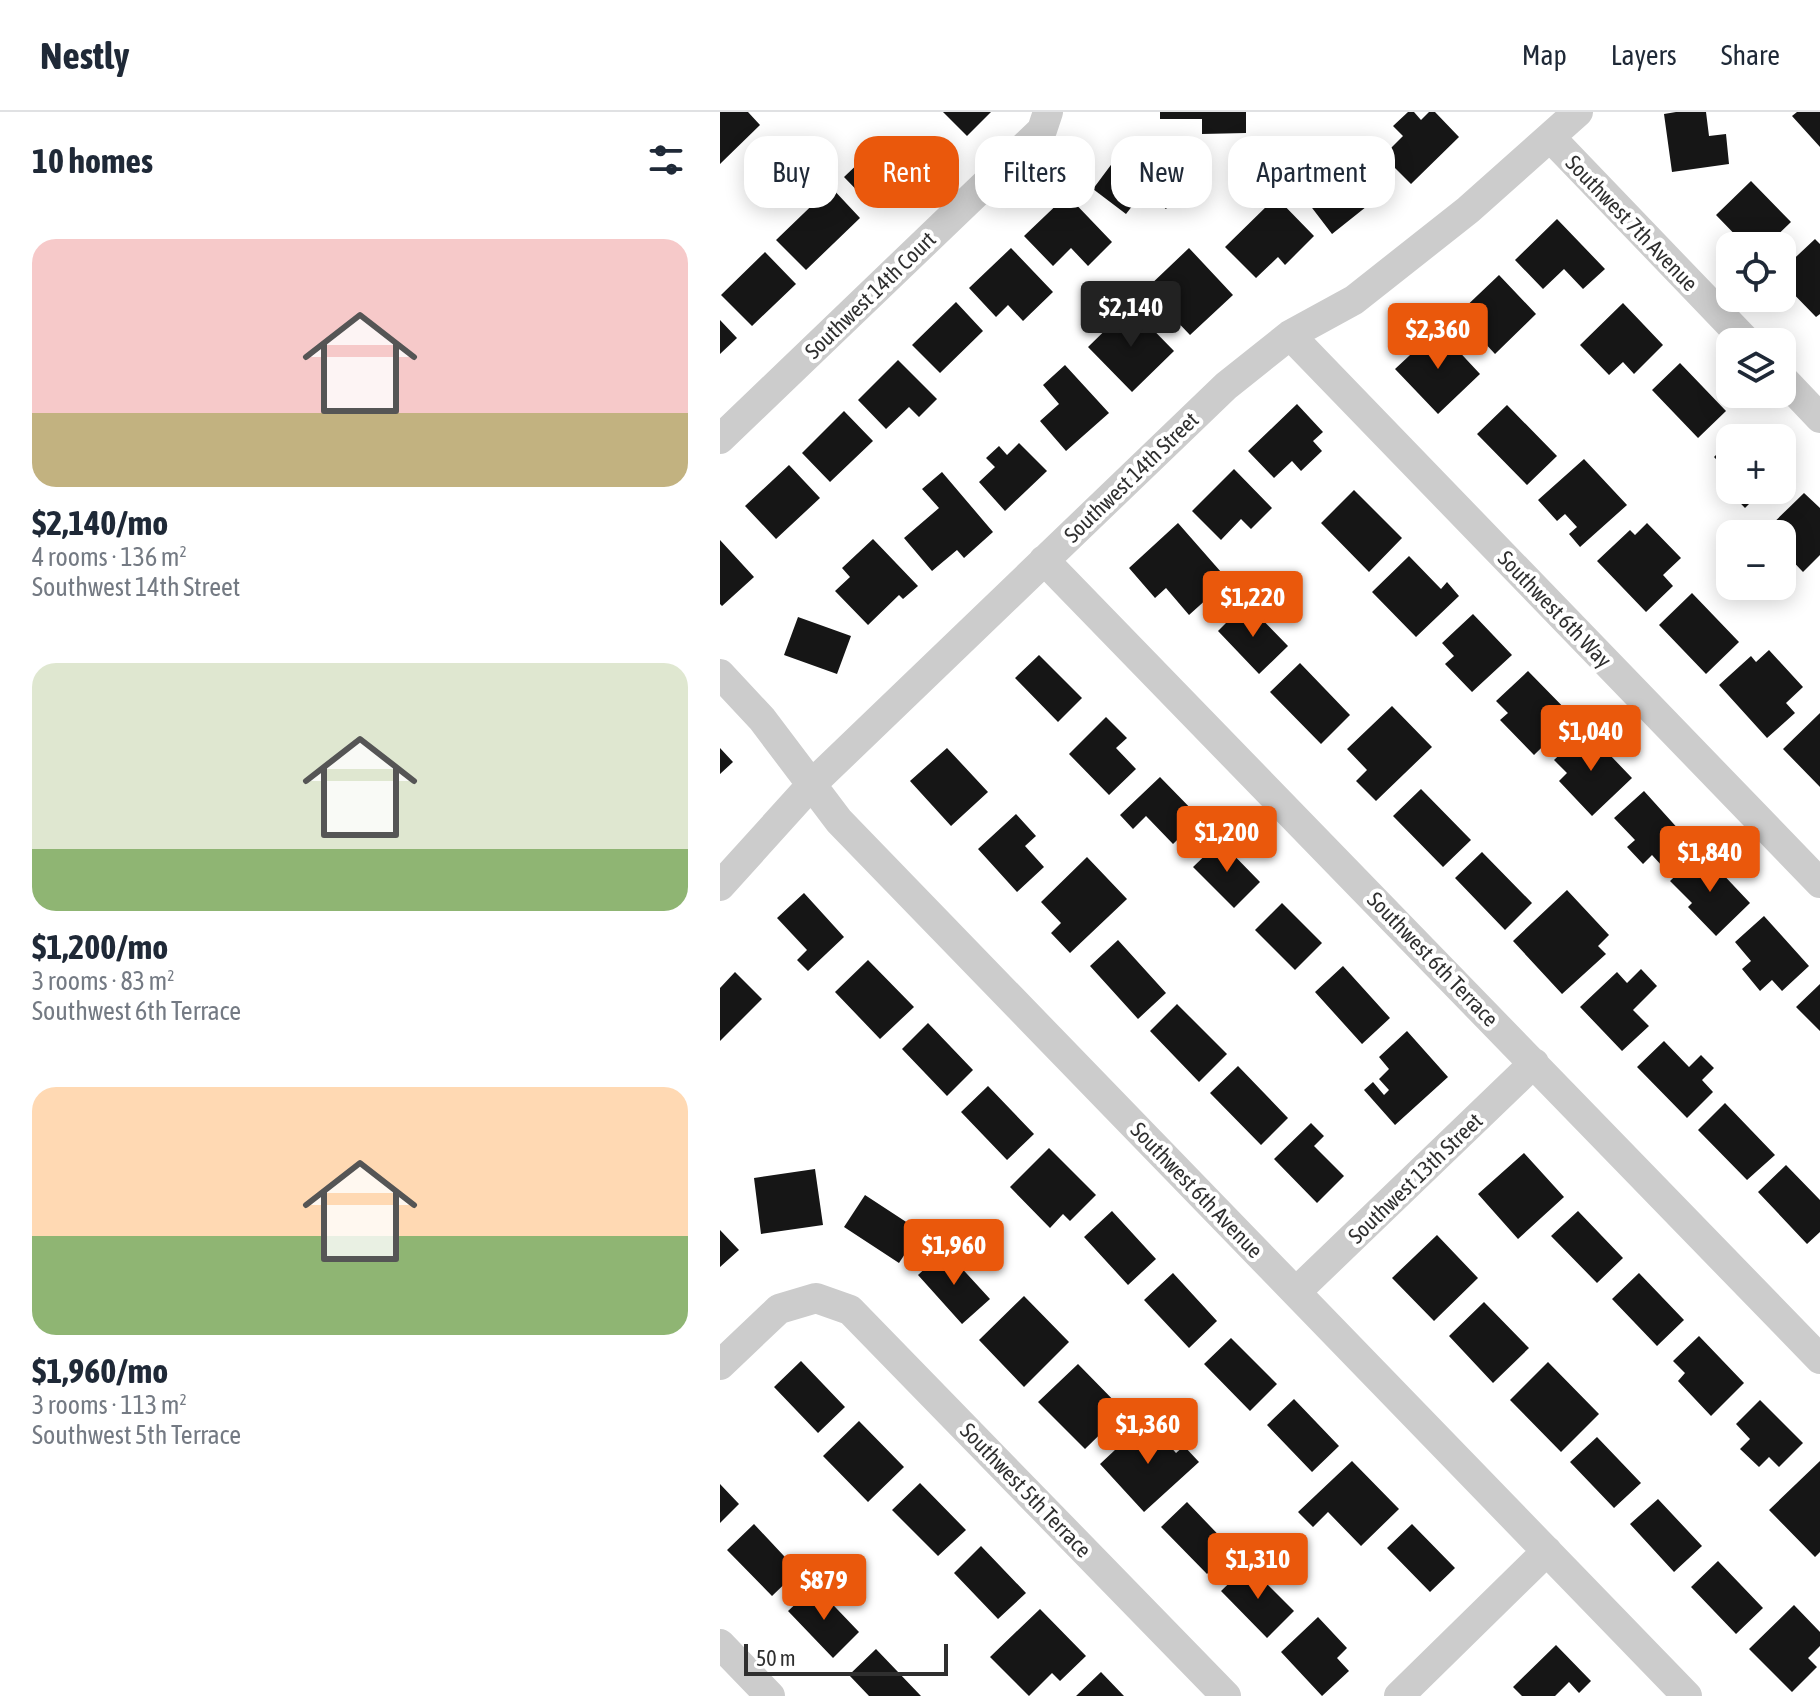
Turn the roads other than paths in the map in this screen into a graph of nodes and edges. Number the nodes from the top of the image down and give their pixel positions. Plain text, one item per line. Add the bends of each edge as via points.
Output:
1 (1048, 112) edge
2 (1578, 112) edge
3 (1551, 138) junction
4 (1734, 328) edge
5 (1290, 335) junction
6 (1796, 393) edge
7 (1820, 418) edge
8 (720, 439) edge
9 (1044, 560) junction
10 (720, 674) edge
11 (813, 783) junction
12 (1820, 883) edge
13 (720, 886) edge
14 (1534, 1063) junction
15 (1296, 1292) junction
16 (1820, 1359) edge
17 (720, 1365) edge
18 (1547, 1551) junction
19 (720, 1644) edge
20 (770, 1696) edge
21 (1226, 1696) edge
22 (1399, 1696) edge
23 (1687, 1696) edge

1 - 8 street, Southwest 14th Court via 1042,130
2 - 3 street, Southwest 14th Street
3 - 4 street, Southwest 7th Avenue
3 - 5 street, Southwest 14th Street via 1354,300
5 - 9 street, Southwest 14th Street via 1226,386
5 - 12 street, Southwest 6th Way
6 - 7 street
9 - 11 street, Southwest 14th Street
9 - 14 street, Southwest 6th Terrace
10 - 11 street, Southwest 6th Avenue
11 - 13 street, Southwest 14th Street
11 - 15 street, Southwest 6th Avenue via 839,821
14 - 15 street, Southwest 13th Street
14 - 16 street, Southwest 6th Terrace
15 - 18 street, Southwest 6th Avenue
17 - 21 street, Southwest 5th Terrace via 779,1309 816,1298 850,1310
18 - 22 street
18 - 23 street, Southwest 6th Avenue
19 - 20 street

